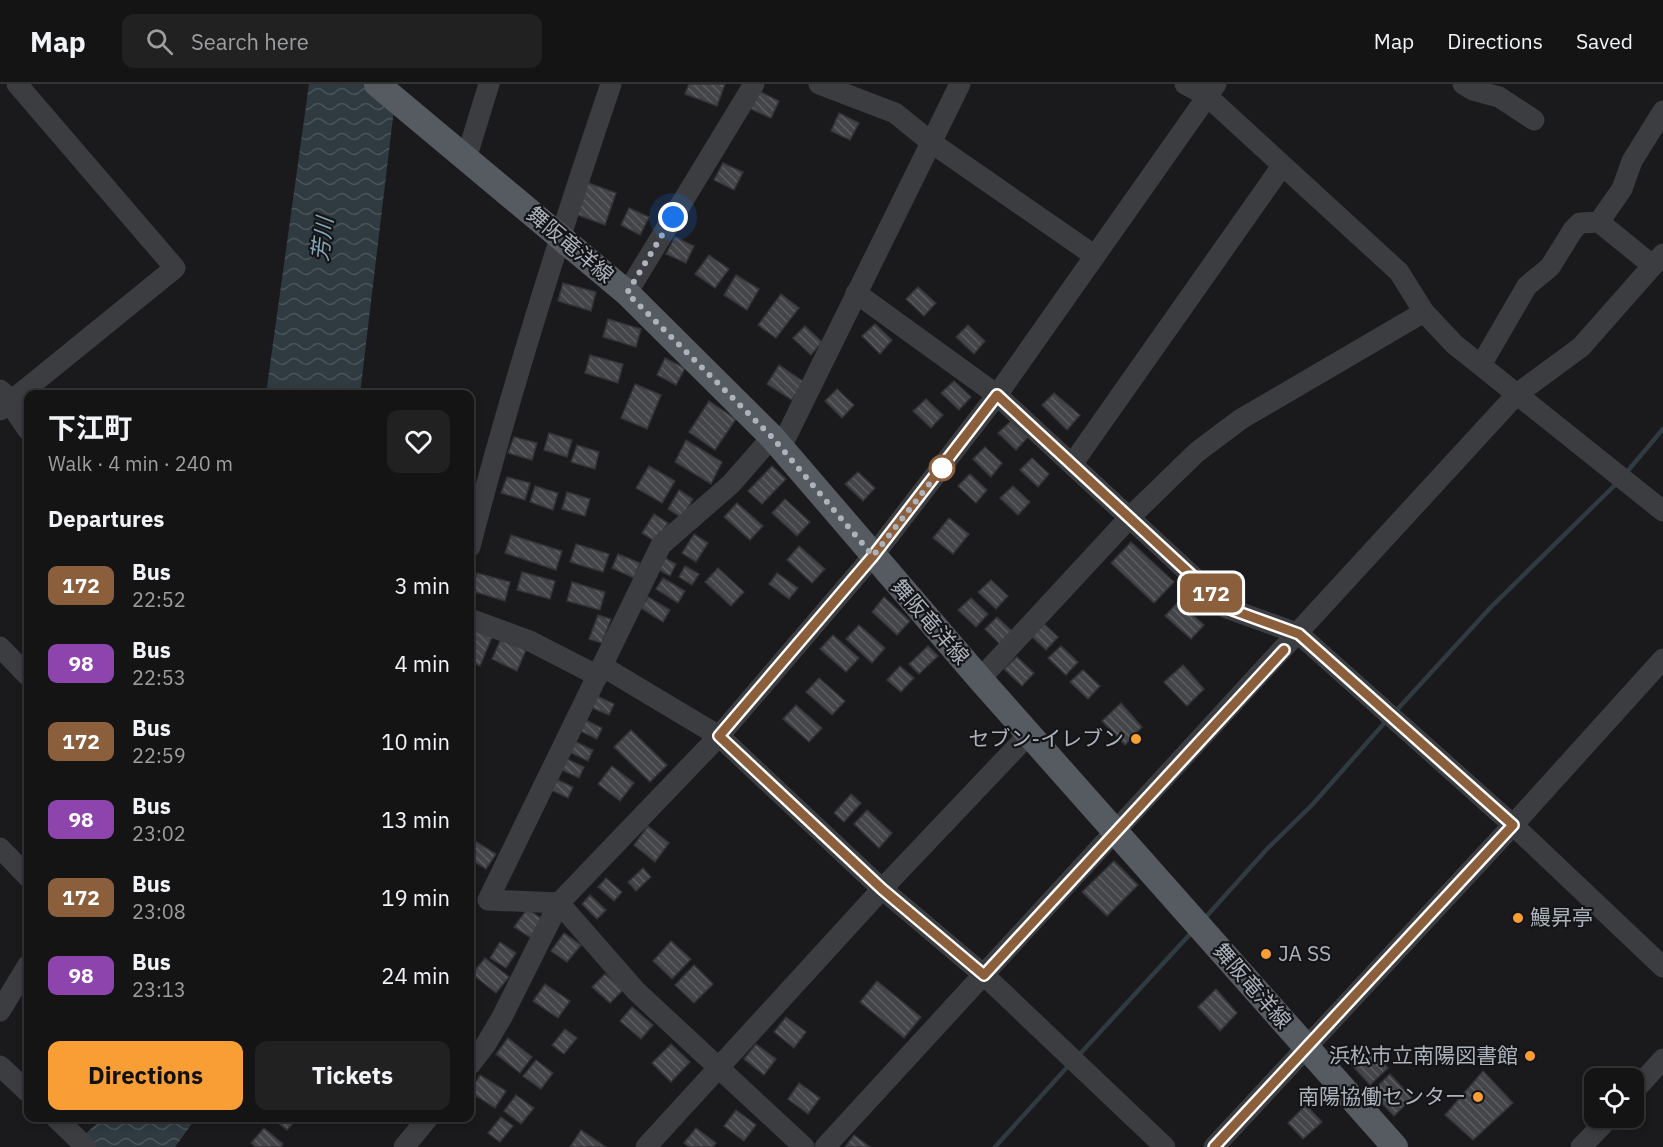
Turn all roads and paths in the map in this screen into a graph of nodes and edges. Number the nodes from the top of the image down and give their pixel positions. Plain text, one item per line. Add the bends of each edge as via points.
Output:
1 (17, 84) edge
2 (377, 84) edge
3 (489, 84) edge
4 (611, 84) edge
5 (753, 84) edge
6 (819, 84) edge
7 (960, 84) edge
8 (1185, 84) edge
9 (1463, 84) edge
10 (1211, 90) edge
11 (1503, 90) edge
12 (1663, 111) edge
13 (1534, 120) dead end
14 (932, 143) junction
15 (458, 152) junction
16 (1282, 166) junction
17 (1599, 222) junction
18 (560, 236) junction
19 (1095, 256) junction
20 (1658, 259) edge
21 (627, 293) junction
22 (856, 293) junction
23 (1424, 312) junction
24 (1481, 365) junction
25 (1517, 394) junction
26 (997, 395) junction
27 (4, 400) edge
28 (24, 424) edge
29 (777, 442) junction
30 (1073, 463) junction
31 (1663, 512) edge
32 (1131, 516) junction
33 (474, 531) edge
34 (873, 556) junction
35 (474, 620) edge
36 (1299, 634) junction
37 (0, 646) edge
38 (1663, 659) edge
39 (600, 671) junction
40 (24, 672) edge
41 (980, 679) junction
42 (1030, 733) junction
43 (719, 736) junction
44 (1513, 825) junction
45 (1116, 830) junction
46 (0, 848) edge
47 (24, 873) edge
48 (882, 889) junction
49 (478, 901) edge
50 (559, 903) junction
51 (1663, 967) edge
52 (24, 972) edge
53 (984, 975) junction
54 (0, 1011) edge
55 (1306, 1048) junction
56 (1663, 1059) edge
57 (474, 1060) edge
58 (0, 1066) edge
59 (718, 1068) junction
60 (1644, 1079) edge
61 (24, 1088) edge
62 (425, 1122) edge
63 (1599, 1128) edge
64 (404, 1147) edge
65 (646, 1147) edge
66 (804, 1147) edge
67 (825, 1147) edge
68 (1165, 1147) edge
69 (1214, 1147) edge
70 (1395, 1147) edge
71 (1581, 1147) edge

1 - 27 street via 175,268
2 - 15 main road, 舞阪竜洋線
3 - 15 street
4 - 18 street
5 - 21 street
6 - 14 street via 895,113
7 - 14 street
8 - 10 street
9 - 11 street via 1473,90
10 - 16 street
10 - 19 street
11 - 13 street
12 - 17 street via 1632,160 1622,189
14 - 19 street
14 - 22 street
15 - 18 main road, 舞阪竜洋線
16 - 23 street via 1399,272
16 - 30 street
17 - 20 street
17 - 24 street via 1580,223 1573,230 1550,267 1527,286
18 - 21 main road, 舞阪竜洋線
18 - 33 street via 492,458
19 - 26 street
20 - 25 street via 1581,347
21 - 29 main road, 舞阪竜洋線
22 - 26 street
22 - 29 street
23 - 24 street via 1454,344
23 - 32 street via 1241,419 1197,452
24 - 25 street
25 - 31 street
25 - 36 street
26 - 30 street
26 - 34 street
27 - 28 street
29 - 34 main road, 舞阪竜洋線
29 - 39 street via 661,545
30 - 32 street
32 - 36 street via 1227,608
32 - 41 street
34 - 41 main road, 舞阪竜洋線
34 - 43 street
35 - 39 street
36 - 44 street
36 - 45 street
37 - 40 street
38 - 44 street
39 - 43 street
39 - 49 street
41 - 42 main road, 舞阪竜洋線
42 - 45 main road, 舞阪竜洋線
42 - 48 street
43 - 48 street
43 - 50 street
44 - 51 street
44 - 55 street
45 - 53 street
45 - 55 main road, 舞阪竜洋線
46 - 47 street
48 - 53 street
48 - 59 street
49 - 50 street
50 - 57 street via 502,1017
50 - 59 street via 636,992
52 - 54 street
53 - 67 street
53 - 68 street
55 - 69 street
55 - 70 main road, 舞阪竜洋線
56 - 60 street
58 - 61 street
59 - 65 street
59 - 66 street
62 - 64 street
63 - 71 street

